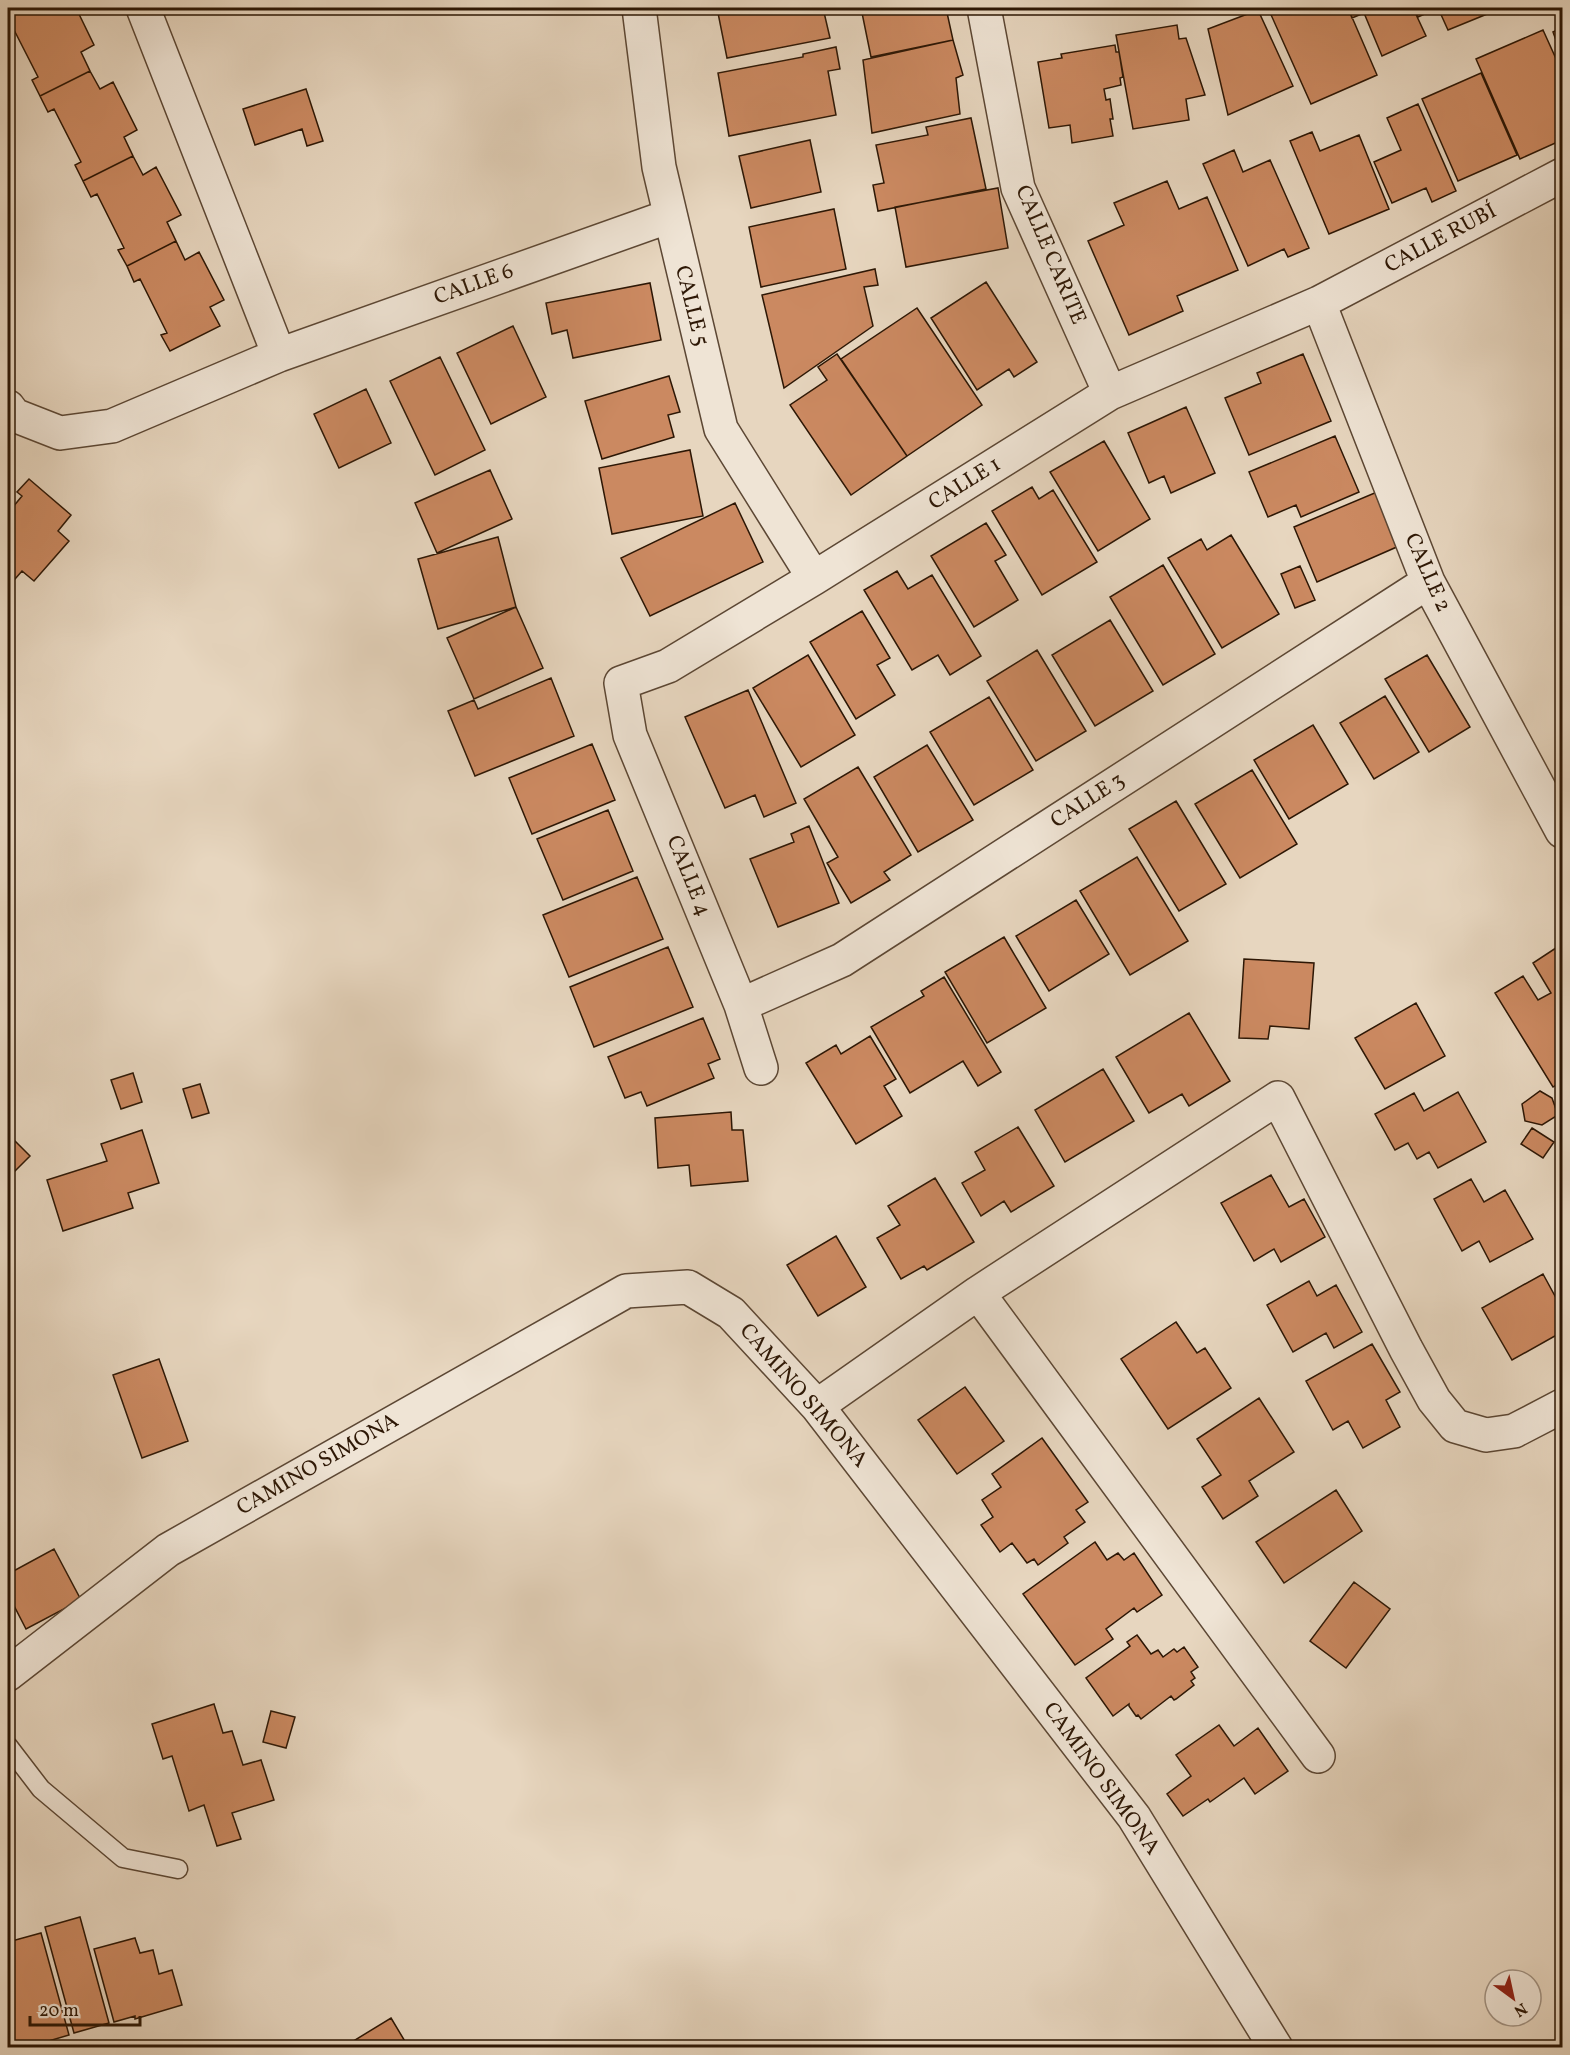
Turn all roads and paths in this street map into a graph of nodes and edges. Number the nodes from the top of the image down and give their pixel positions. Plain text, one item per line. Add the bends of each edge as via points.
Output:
1 (143, 8) edge
2 (639, 8) edge
3 (984, 8) edge
4 (1563, 175) edge
5 (670, 216) junction
6 (1319, 303) junction
7 (279, 355) junction
8 (1110, 393) junction
9 (8, 406) edge
10 (814, 578) junction
11 (1428, 582) junction
12 (621, 683) joint
13 (1563, 831) edge
14 (741, 1005) junction
15 (760, 1068) dead end
16 (978, 1293) junction
17 (817, 1406) junction
18 (1563, 1406) edge
19 (8, 1674) edge
20 (8, 1746) edge
21 (1318, 1756) dead end
22 (178, 1869) dead end
23 (1276, 2048) edge

1 - 7 street
2 - 5 street, CALLE 5 via 659,167
3 - 8 street, CALLE CARITE via 1018,188
4 - 6 street, CALLE RUBÍ
5 - 7 street, CALLE 6
5 - 10 street, CALLE 5 via 721,429
6 - 8 street, CALLE 1
6 - 11 street, CALLE 2
7 - 9 street, CALLE 6 via 112,426 60,433 14,415
8 - 10 street, CALLE 1
10 - 12 street, CALLE 1 via 668,666
11 - 13 street, CALLE 2
11 - 14 street, CALLE 3 via 842,960
12 - 14 street, CALLE 4 via 630,735
14 - 15 street, CALLE 4
16 - 17 street
16 - 18 street via 1278,1098 1434,1400 1455,1426 1486,1435 1514,1431
16 - 21 street
17 - 19 street, CAMINO SIMONA via 731,1313 688,1287 626,1291 168,1550
17 - 23 street, CAMINO SIMONA via 1134,1817
20 - 22 lane via 41,1789 123,1858

